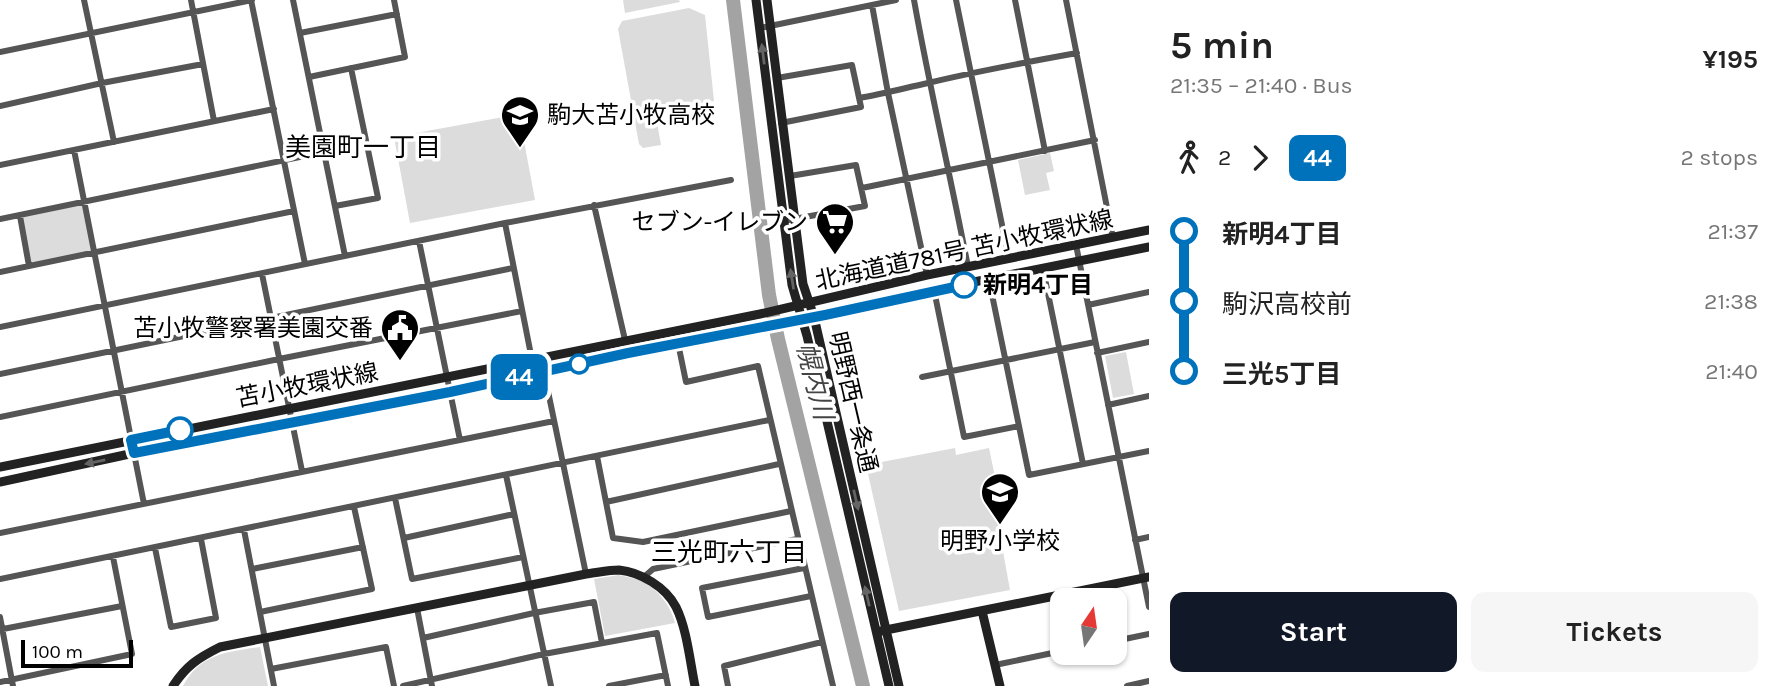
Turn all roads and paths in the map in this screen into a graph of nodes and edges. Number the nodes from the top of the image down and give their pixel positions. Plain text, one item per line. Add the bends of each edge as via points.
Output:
1 (84, 0) edge
2 (191, 0) edge
3 (251, 0) edge
4 (293, 0) edge
5 (394, 0) edge
6 (756, 0) edge
7 (767, 0) edge
8 (896, 0) edge
9 (914, 0) edge
10 (956, 0) edge
11 (1015, 0) edge
12 (1066, 0) edge
13 (872, 5) junction
14 (194, 12) junction
15 (397, 14) junction
16 (770, 26) junction
17 (760, 28) junction
18 (92, 33) junction
19 (300, 33) junction
20 (0, 52) edge
21 (1077, 53) junction
22 (1027, 62) junction
23 (203, 64) junction
24 (351, 68) junction
25 (970, 75) junction
26 (309, 76) junction
27 (778, 78) junction
28 (929, 82) junction
29 (102, 83) junction
30 (888, 93) junction
31 (859, 98) junction
32 (0, 106) edge
33 (274, 110) junction
34 (214, 121) junction
35 (783, 123) junction
36 (772, 125) junction
37 (1095, 140) junction
38 (114, 142) junction
39 (74, 150) junction
40 (1045, 151) junction
41 (324, 152) junction
42 (284, 161) junction
43 (988, 163) junction
44 (0, 165) edge
45 (949, 171) junction
46 (790, 176) junction
47 (908, 179) junction
48 (731, 180) dead end
49 (862, 188) junction
50 (83, 203) junction
51 (594, 205) junction
52 (335, 206) junction
53 (294, 211) junction
54 (20, 216) junction
55 (0, 219) edge
56 (795, 219) junction
57 (783, 220) junction
58 (505, 223) junction
59 (1149, 230) edge
60 (1113, 238) junction
61 (419, 241) junction
62 (1076, 246) junction
63 (1149, 247) edge
64 (94, 253) junction
65 (345, 256) junction
66 (1009, 259) junction
67 (1079, 261) junction
68 (305, 264) junction
69 (29, 266) junction
70 (968, 267) junction
71 (513, 268) junction
72 (1043, 269) junction
73 (0, 272) edge
74 (262, 274) junction
75 (927, 275) junction
76 (989, 280) junction
77 (429, 286) junction
78 (934, 290) junction
79 (1149, 292) edge
80 (810, 303) junction
81 (104, 305) junction
82 (1088, 305) junction
83 (798, 306) junction
84 (787, 308) joint
85 (522, 311) junction
86 (814, 317) junction
87 (271, 318) junction
88 (802, 320) junction
89 (789, 322) joint
90 (0, 327) edge
91 (437, 328) junction
92 (625, 341) junction
93 (1095, 342) junction
94 (1149, 342) edge
95 (678, 343) junction
96 (114, 349) junction
97 (1060, 349) junction
98 (1097, 352) junction
99 (628, 353) junction
100 (279, 359) junction
101 (532, 360) junction
102 (1005, 360) junction
103 (544, 372) junction
104 (950, 372) junction
105 (0, 374) edge
106 (447, 377) junction
107 (922, 377) dead end
108 (121, 392) junction
109 (450, 392) junction
110 (1149, 396) edge
111 (1108, 405) junction
112 (289, 408) junction
113 (0, 417) edge
114 (769, 420) junction
115 (554, 421) junction
116 (293, 422) junction
117 (1019, 426) junction
118 (131, 440) junction
119 (460, 440) junction
120 (1149, 451) edge
121 (134, 453) junction
122 (597, 456) junction
123 (1118, 457) junction
124 (563, 462) junction
125 (779, 464) junction
126 (1083, 464) junction
127 (0, 467) edge
128 (302, 471) junction
129 (506, 475) junction
130 (0, 482) edge
131 (396, 498) junction
132 (606, 502) junction
133 (144, 504) junction
134 (354, 507) junction
135 (791, 511) junction
136 (514, 514) junction
137 (244, 530) junction
138 (0, 533) edge
139 (1149, 537) edge
140 (404, 538) junction
141 (201, 539) junction
142 (797, 539) junction
143 (1135, 540) junction
144 (363, 547) junction
145 (155, 548) junction
146 (113, 557) junction
147 (523, 557) junction
148 (804, 568) junction
149 (252, 569) junction
150 (586, 573) junction
151 (644, 577) junction
152 (1146, 578) edge
153 (0, 579) edge
154 (529, 586) junction
155 (811, 596) junction
156 (122, 606) junction
157 (1149, 607) edge
158 (417, 608) junction
159 (982, 611) junction
160 (260, 612) junction
161 (534, 613) junction
162 (0, 617) edge
163 (2, 629) junction
164 (881, 631) junction
165 (1149, 634) edge
166 (265, 638) junction
167 (423, 638) junction
168 (1127, 638) edge
169 (822, 642) junction
170 (602, 643) junction
171 (544, 654) junction
172 (1050, 654) edge
173 (995, 665) junction
174 (271, 669) junction
175 (666, 675) junction
176 (1149, 681) edge
177 (0, 682) edge
178 (12, 683) edge
179 (432, 683) edge
180 (833, 685) edge
181 (173, 686) edge
182 (274, 686) edge
183 (394, 686) edge
184 (403, 686) edge
185 (551, 686) edge
186 (609, 686) edge
187 (668, 686) edge
188 (695, 686) edge
189 (728, 686) edge
190 (822, 686) edge
191 (888, 686) edge
192 (899, 686) edge
193 (1000, 686) edge
194 (1127, 686) edge

1 - 18 street
2 - 14 street
3 - 14 street
3 - 33 street
4 - 19 street
5 - 15 street
6 - 17 street, 明野西一条通
7 - 16 street, 明野西一条通
8 - 13 street
9 - 28 street
10 - 25 street
11 - 22 street
12 - 21 street
13 - 16 street
13 - 30 street
14 - 18 street
14 - 23 street
15 - 19 street
15 - 24 street via 405,57
16 - 17 street
16 - 27 street, 明野西一条通
36 -> 17 street, 明野西一条通
18 - 20 street
18 - 29 street
19 - 26 street
21 - 22 street
21 - 37 street
22 - 25 street
22 - 40 street
23 - 29 street
23 - 34 street
24 - 26 street
24 - 52 street via 378,198
25 - 28 street
25 - 43 street
26 - 41 street
27 - 31 street via 852,65
27 - 35 street, 明野西一条通
28 - 30 street
28 - 45 street
29 - 32 street
29 - 38 street
30 - 31 street
30 - 47 street
31 - 35 street via 861,107
33 - 34 street
33 - 42 street
34 - 38 street
35 - 36 street
35 - 46 street, 明野西一条通
36 - 57 street, 明野西一条通
37 - 40 street
37 - 60 street
38 - 39 street
39 - 44 street
39 - 50 street
40 - 43 street
41 - 42 street
41 - 52 street
42 - 50 street
42 - 53 street
43 - 45 street
43 - 66 street
45 - 47 street
45 - 70 street
46 - 49 street via 856,165
46 - 56 street, 明野西一条通
47 - 49 street
47 - 75 street
48 - 51 street
49 - 56 street via 865,206
50 - 54 street
50 - 64 street
51 - 58 street
51 - 92 street
52 - 65 street
53 - 64 street
53 - 68 street
54 - 55 street
54 - 69 street
56 - 57 street
56 - 80 street, 明野西一条通 via 803,284
83 -> 57 street, 明野西一条通
58 - 61 street
58 - 71 street
59 - 60 street, 北海道道781号 苫小牧環状線
60 - 62 street, 北海道道781号 苫小牧環状線
61 - 65 street
61 - 77 street
62 - 66 street, 北海道道781号 苫小牧環状線
62 - 67 street
63 - 67 street, 北海道道781号 苫小牧環状線
64 - 69 street
64 - 81 street
65 - 68 street
66 - 70 street, 北海道道781号 苫小牧環状線
67 - 72 street, 北海道道781号 苫小牧環状線
67 - 82 street
68 - 74 street
69 - 73 street
70 - 75 street, 北海道道781号 苫小牧環状線
71 - 77 street
71 - 85 street
72 - 76 street, 北海道道781号 苫小牧環状線
72 - 97 street
74 - 81 street
74 - 87 street
75 - 80 street, 北海道道781号 苫小牧環状線
76 - 78 street, 北海道道781号 苫小牧環状線
76 - 102 street
77 - 87 street
77 - 91 street
78 - 86 street, 北海道道781号 苫小牧環状線
78 - 104 street
79 - 82 street
80 - 83 street, 北海道道781号 苫小牧環状線
80 - 86 street, 明野西一条通
81 - 90 street
81 - 96 street
82 - 93 street
83 - 84 street, 北海道道781号 苫小牧環状線
83 - 88 street, 明野西一条通
84 - 92 street, 苫小牧環状線
85 - 91 street
85 - 101 street
86 - 88 street, 北海道道781号 苫小牧環状線
86 -> 164 street, 明野西一条通
87 - 96 street
87 - 100 street
88 - 89 street, 北海道道781号 苫小牧環状線
164 -> 88 street, 明野西一条通
89 - 95 street, 苫小牧環状線
91 - 100 street
91 - 106 street
92 - 99 street
92 - 101 street, 苫小牧環状線
93 - 97 street
93 - 98 street
94 - 98 street
95 - 99 street, 苫小牧環状線
95 - 114 street via 686,382 758,366
96 - 105 street
96 - 108 street
97 - 102 street
97 - 126 street
98 - 111 street
99 - 103 street, 苫小牧環状線
100 - 108 street
100 - 112 street
101 - 106 street, 苫小牧環状線
102 - 104 street
102 - 117 street
103 - 109 street, 苫小牧環状線
103 - 115 street
104 - 107 street
104 - 117 street via 964,438
106 - 109 street
106 - 112 street, 苫小牧環状線
108 - 113 street
108 - 118 street
109 - 116 street, 苫小牧環状線
109 - 119 street
110 - 111 street
111 - 123 street
112 - 116 street
112 - 118 street, 苫小牧環状線
114 - 122 street
114 - 125 street
115 - 119 street
115 - 124 street
116 - 121 street, 苫小牧環状線
116 - 128 street
117 - 126 street via 1029,475
118 - 121 street
118 - 127 street, 苫小牧環状線
119 - 128 street
120 - 123 street
121 -> 130 street, 苫小牧環状線
121 - 133 street
122 - 124 street
122 - 132 street
123 - 126 street
123 - 143 street
124 - 129 street
124 - 150 street
125 - 132 street
125 - 135 street
128 - 133 street
129 - 131 street
129 - 136 street
131 - 134 street
131 - 140 street
132 - 135 street via 613,538 643,542
133 - 138 street
134 - 137 street
134 - 144 street
135 - 142 street
136 - 140 street
136 - 147 street
137 - 141 street
137 - 149 street
139 - 143 street
140 - 147 street via 412,579
141 - 145 street
141 - 145 street via 216,618 172,627
142 - 148 street
142 - 151 street via 653,569
143 - 152 street
144 - 149 street
144 - 160 street via 372,589
145 - 146 street
146 - 153 street
146 - 156 street
147 - 154 street
148 - 155 street
148 - 155 street via 702,588 708,617
149 - 160 street
150 - 151 street via 619,570
150 - 154 street
151 - 188 street via 676,605
152 - 157 street
152 - 159 street
154 - 158 street
154 - 161 street
155 - 169 street
156 - 163 street
156 - 178 street via 131,654
158 - 166 street
158 - 167 street
159 - 164 street
159 - 173 street
160 - 166 street
161 - 167 street
161 - 170 street via 594,602
161 - 171 street
162 - 163 street
163 - 178 street
164 - 191 street, 明野西一条通
164 - 192 street, 明野西一条通
165 - 168 street
166 - 174 street
166 - 181 street via 220,647 202,656
167 - 179 street
169 - 180 street
169 - 189 street via 724,666
170 - 171 street
170 - 175 street via 657,633
171 - 179 street
171 - 185 street
172 - 173 street
173 - 193 street
174 - 182 street
174 - 183 street via 386,647
175 - 186 street
175 - 187 street
176 - 194 street
177 - 178 street
179 - 184 street
180 - 190 street

